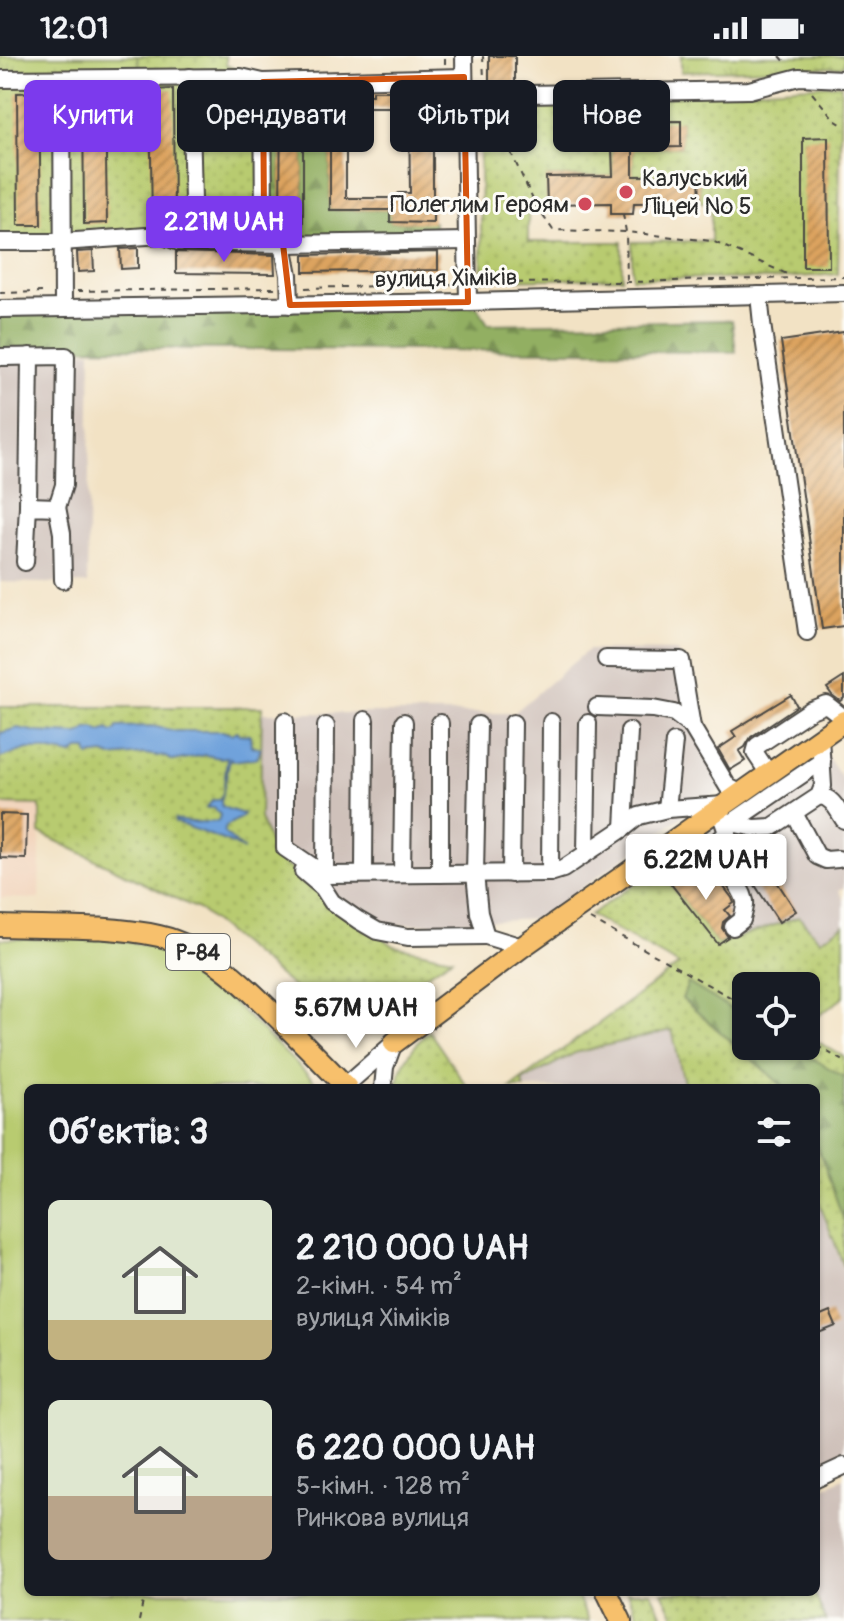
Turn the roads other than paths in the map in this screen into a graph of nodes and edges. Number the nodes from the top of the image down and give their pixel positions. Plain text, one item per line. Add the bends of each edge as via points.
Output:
1 (464, 56) edge
2 (190, 77) junction
3 (464, 77) joint
4 (0, 79) edge
5 (62, 79) junction
6 (844, 79) edge
7 (254, 80) edge
8 (343, 80) edge
9 (537, 95) edge
10 (264, 152) edge
11 (465, 152) edge
12 (467, 241) junction
13 (0, 242) edge
14 (62, 242) junction
15 (194, 242) junction
16 (283, 244) junction
17 (844, 293) edge
18 (759, 295) junction
19 (290, 297) junction
20 (63, 300) junction
21 (468, 302) junction
22 (0, 309) edge
23 (30, 356) junction
24 (0, 357) edge
25 (28, 506) junction
26 (57, 507) junction
27 (25, 562) dead end
28 (63, 580) dead end
29 (807, 632) dead end
30 (606, 659) dead end
31 (597, 707) dead end
32 (365, 720) dead end
33 (844, 720) edge
34 (285, 721) dead end
35 (404, 722) dead end
36 (551, 722) dead end
37 (440, 723) dead end
38 (513, 723) dead end
39 (588, 723) dead end
40 (478, 725) dead end
41 (326, 726) dead end
42 (692, 727) junction
43 (629, 731) dead end
44 (820, 737) junction
45 (674, 742) dead end
46 (822, 761) junction
47 (769, 774) junction
48 (825, 794) junction
49 (667, 809) junction
50 (726, 810) junction
51 (794, 813) junction
52 (844, 820) edge
53 (624, 828) junction
54 (715, 844) junction
55 (285, 848) junction
56 (586, 853) junction
57 (838, 859) dead end
58 (703, 871) dead end
59 (550, 873) junction
60 (364, 874) junction
61 (402, 874) junction
62 (440, 874) junction
63 (475, 874) junction
64 (511, 874) junction
65 (325, 875) junction
66 (0, 926) edge
67 (733, 927) dead end
68 (486, 936) junction
69 (522, 947) junction
70 (394, 1043) junction
71 (343, 1084) edge
72 (349, 1084) edge
73 (383, 1084) edge
74 (844, 1466) edge
75 (820, 1477) edge
76 (609, 1596) edge
77 (621, 1621) edge

1 - 3 street
2 - 5 street
2 - 7 street
2 - 15 street
3 - 8 street
4 - 5 street
5 - 14 street
6 - 9 street via 799,77 749,90
10 - 16 street via 264,220
11 - 12 street
12 - 16 street
12 - 21 street
13 - 14 street
14 - 15 street via 161,235
14 - 20 street
15 - 16 street
16 - 19 street
17 - 18 street, вулиця Хіміків
18 - 21 street, вулиця Хіміків
18 - 29 street
19 - 20 street, вулиця Хіміків
19 - 21 street, вулиця Хіміків
20 - 22 street, вулиця Хіміків
23 - 24 street
23 - 25 street
23 - 26 street via 66,356 64,485
25 - 26 street
25 - 27 street
26 - 28 street
30 - 42 street via 681,660
31 - 42 street via 674,713
32 - 60 street
33 - 44 main road
33 - 47 street via 826,704 757,746 755,753
34 - 55 street
35 - 61 street
36 - 59 street
37 - 62 street
38 - 64 street
39 - 56 street
40 - 63 street
41 - 65 street
42 - 50 street via 728,787
43 - 53 street
44 - 46 street
44 - 47 main road
45 - 49 street
46 - 48 street
46 - 50 street
47 - 50 main road
48 - 51 street
48 - 52 street
49 - 50 street
49 - 53 street via 639,816
50 - 51 street via 755,828 772,827
50 - 54 street via 727,833
50 - 69 main road
51 - 57 street via 817,856
53 - 56 street
54 - 58 street via 704,853
54 - 67 street via 720,863 746,903 737,907 742,920
55 - 65 street
55 - 68 street via 332,902 377,931 408,937
56 - 59 street
59 - 64 street
60 - 61 street
60 - 65 street
61 - 62 street
62 - 63 street
63 - 64 street
63 - 68 street
66 - 71 main road, Р-84 via 122,930 192,948 251,991
68 - 69 street
69 - 70 main road
70 - 72 street
70 - 73 street
74 - 75 street
76 - 77 main road

